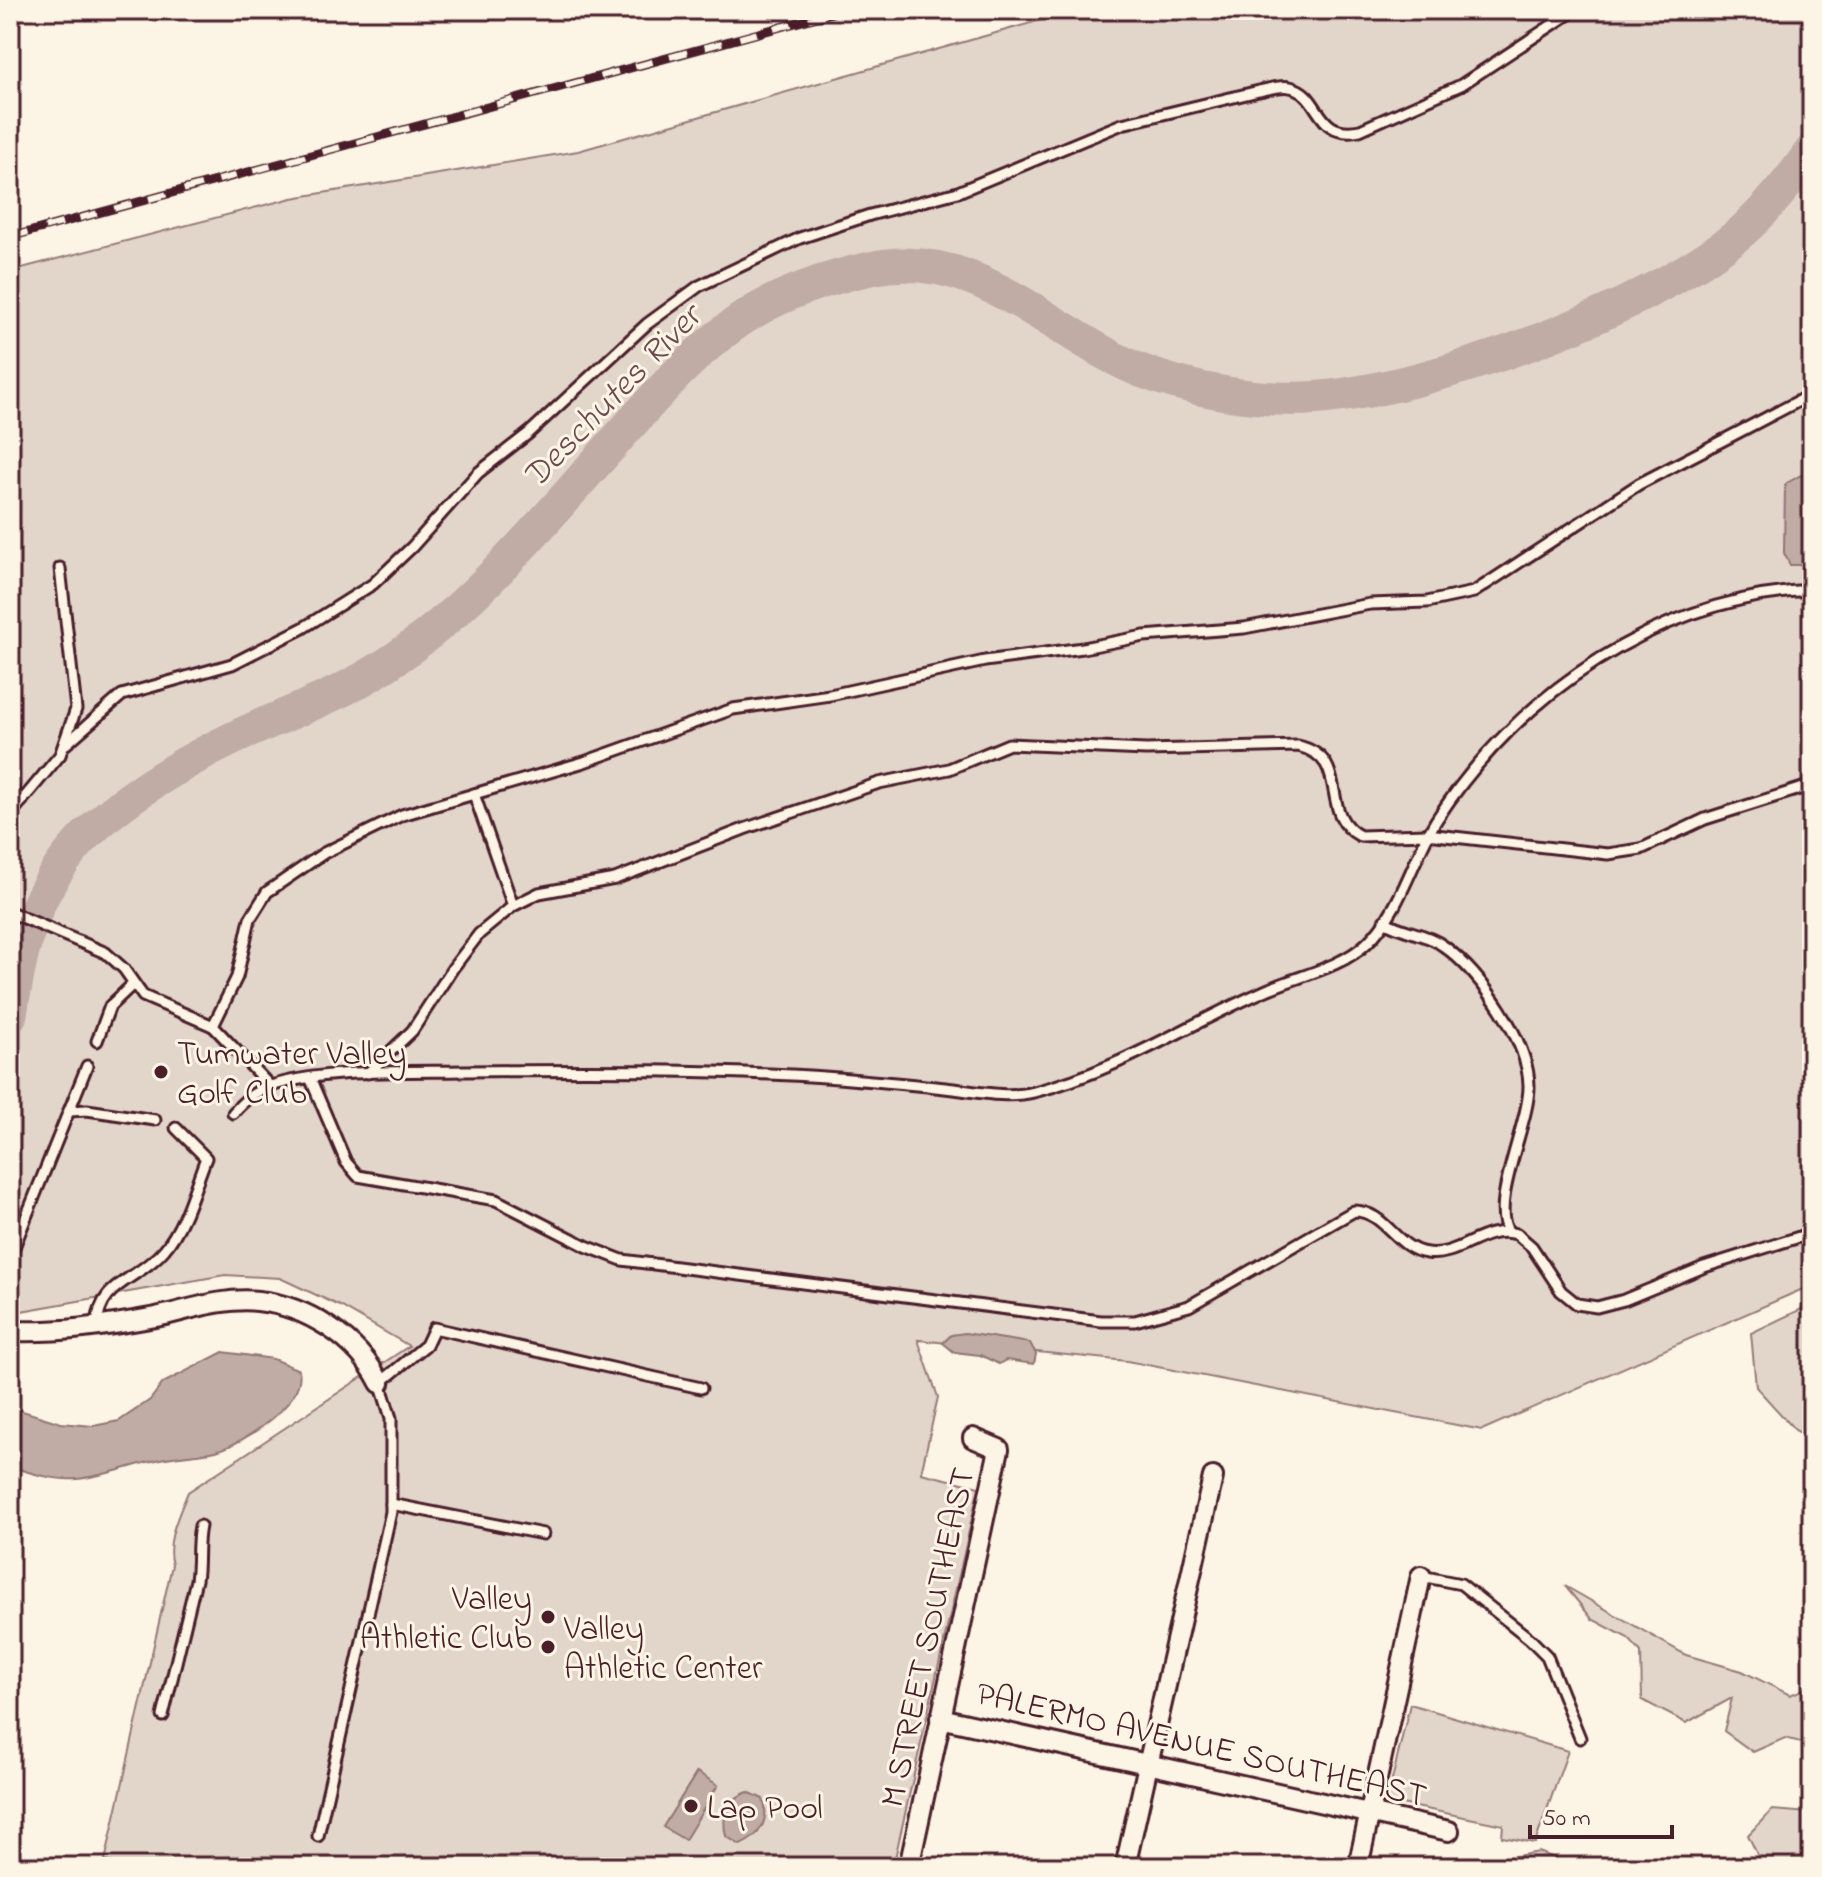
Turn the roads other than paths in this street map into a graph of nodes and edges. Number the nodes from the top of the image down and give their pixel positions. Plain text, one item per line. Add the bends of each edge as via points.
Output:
1 (1575, 10) edge
2 (1812, 394) edge
3 (60, 568) dead end
4 (1812, 590) edge
5 (66, 744) junction
6 (1812, 785) edge
7 (10, 787) edge
8 (474, 794) junction
9 (22, 801) junction
10 (10, 815) edge
11 (1427, 834) junction
12 (513, 906) junction
13 (10, 912) edge
14 (1384, 921) junction
15 (132, 985) junction
16 (213, 1026) junction
17 (97, 1041) dead end
18 (87, 1066) dead end
19 (368, 1073) junction
20 (311, 1080) junction
21 (270, 1086) junction
22 (69, 1111) junction
23 (233, 1113) dead end
24 (155, 1120) dead end
25 (176, 1128) dead end
26 (1509, 1232) junction
27 (1812, 1233) edge
28 (10, 1257) edge
29 (97, 1327) junction
30 (10, 1331) edge
31 (380, 1383) junction
32 (701, 1388) dead end
33 (973, 1438) dead end
34 (1213, 1477) dead end
35 (391, 1504) junction
36 (200, 1526) dead end
37 (543, 1534) dead end
38 (1421, 1576) joint
39 (163, 1716) dead end
40 (940, 1718) junction
41 (1580, 1738) dead end
42 (1147, 1764) junction
43 (1369, 1814) junction
44 (1449, 1831) dead end
45 (318, 1836) dead end
46 (909, 1867) edge
47 (1125, 1867) edge
48 (1358, 1867) edge

1 - 5 lane via 1498,63 1383,123 1339,131 1325,124 1297,90 1259,91 1122,124 998,178 800,238 733,269 647,324 478,473 373,584 232,664 122,695
2 - 8 lane via 1639,484 1474,592 985,661 830,695 733,709
3 - 5 lane via 76,709
4 - 11 lane via 1774,592 1717,606 1619,646 1551,695 1491,748
5 - 9 lane
6 - 11 lane via 1719,813 1641,849 1608,854
7 - 9 lane
8 - 12 lane
8 - 16 lane via 369,829 267,892 250,919 237,977
9 - 10 lane
11 - 12 lane via 1355,834 1338,816 1325,761 1298,746 1079,749 1018,743 949,769 861,789 615,879 552,888
11 - 14 lane
12 - 19 lane via 479,934 412,1031
13 - 15 lane via 106,953
14 - 19 lane via 1369,942 1326,967 1206,1017 1114,1067 1027,1093 687,1070
14 - 26 lane via 1430,937 1458,958 1502,1014 1521,1051 1529,1092 1502,1204 1501,1221
15 - 16 lane via 164,1008
15 - 17 lane via 110,1006
16 - 21 lane
18 - 22 lane
19 - 20 lane
20 - 21 lane
20 - 26 lane via 346,1162 367,1180 496,1200 622,1260 907,1297 1135,1321 1208,1297 1354,1211 1375,1216 1405,1244 1428,1254
21 - 23 lane via 245,1099
22 - 24 lane
22 - 28 lane
25 - 29 lane via 206,1158 174,1237 142,1270 104,1296 97,1308
26 - 27 lane via 1532,1247 1561,1291 1589,1307 1610,1306 1704,1267
29 - 30 street
29 - 31 street via 257,1300 308,1316 337,1333 358,1350
31 - 32 lane via 426,1345 434,1328
31 - 35 lane via 391,1418
33 - 40 street, M STREET SOUTHEAST via 999,1449
34 - 42 street
35 - 37 lane
35 - 45 lane
36 - 39 lane via 196,1580
38 - 41 lane via 1461,1584 1547,1656
38 - 43 street
40 - 42 street, PALERMO AVENUE SOUTHEAST
40 - 46 street, M STREET SOUTHEAST
42 - 43 street, PALERMO AVENUE SOUTHEAST
42 - 47 street
43 - 44 street, PALERMO AVENUE SOUTHEAST
43 - 48 street

